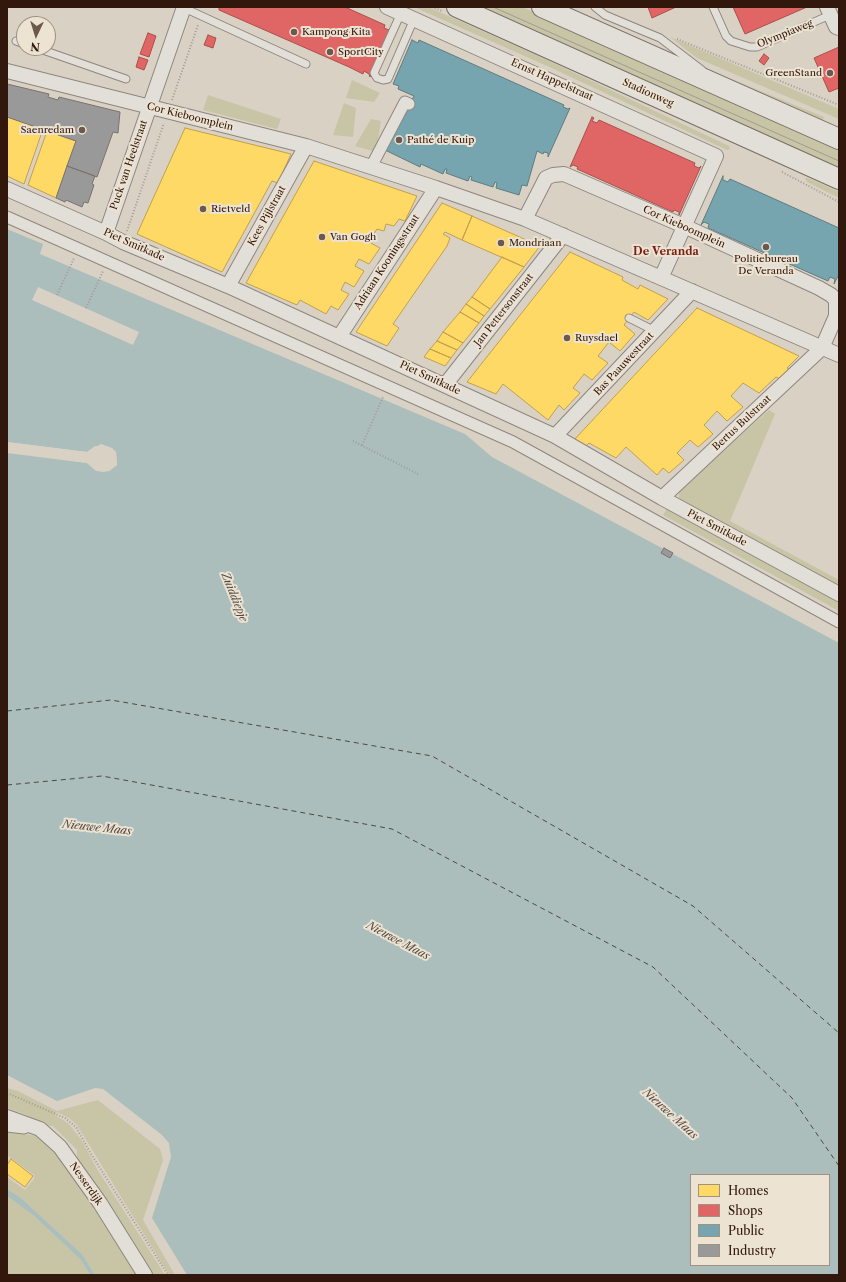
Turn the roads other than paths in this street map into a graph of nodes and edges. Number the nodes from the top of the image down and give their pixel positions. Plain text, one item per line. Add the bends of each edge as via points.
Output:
1 (183, 7) edge
2 (387, 7) edge
3 (456, 7) edge
4 (542, 7) edge
5 (595, 7) edge
6 (713, 7) edge
7 (828, 11) edge
8 (401, 13) junction
9 (414, 19) junction
10 (839, 28) edge
11 (56, 55) edge
12 (306, 64) dead end
13 (7, 72) edge
14 (126, 79) dead end
15 (719, 85) junction
16 (409, 104) dead end
17 (150, 107) junction
18 (839, 139) edge
19 (306, 146) junction
20 (372, 165) junction
21 (839, 179) edge
22 (436, 188) junction
23 (7, 189) edge
24 (7, 217) edge
25 (525, 219) junction
26 (684, 226) junction
27 (106, 233) junction
28 (563, 235) junction
29 (660, 278) junction
30 (228, 286) junction
31 (692, 291) junction
32 (629, 318) dead end
33 (655, 331) junction
34 (339, 337) junction
35 (822, 348) junction
36 (839, 355) edge
37 (445, 385) junction
38 (555, 436) junction
39 (662, 498) junction
40 (839, 594) edge
41 (839, 622) edge
42 (7, 1117) edge
43 (34, 1127) junction
44 (7, 1128) edge
45 (145, 1275) edge

1 - 12 lane
1 - 17 street, Puck van Heelstraat
2 - 8 street, Ernst Happelstraat
3 - 21 main road, Stadionweg
4 - 15 main road
5 - 15 lane via 605,15 660,38
6 - 7 lane, Olympiaweg via 726,36 731,41 750,47 757,47
7 - 10 street, Olympiaweg
8 - 9 street, Ernst Happelstraat
8 - 9 lane via 374,73 377,78 388,79
9 - 26 street, Ernst Happelstraat via 716,156
11 - 14 lane
13 - 17 street, Cor Kieboomplein
15 - 18 main road
16 - 20 street via 404,102
17 - 19 street, Cor Kieboomplein
17 - 27 street, Puck van Heelstraat
19 - 20 street, Cor Kieboomplein
19 - 30 street, Kees Pijlstraat
20 - 22 street, Cor Kieboomplein
22 - 25 street, Cor Kieboomplein
22 - 34 street, Adriaan Kooningsstraat
23 - 27 street, Piet Smitkade
24 - 41 street via 512,442
25 - 26 street, Cor Kieboomplein via 546,178 564,174
25 - 28 street, Cor Kieboomplein
26 - 29 street
26 - 35 street, Cor Kieboomplein via 831,295 836,300 838,312
27 - 30 street, Piet Smitkade
28 - 29 street, Cor Kieboomplein
28 - 37 street, Jan Pettersonstraat
29 - 31 street, Cor Kieboomplein
30 - 34 street, Piet Smitkade
31 - 33 street, Bas Paauwestraat
31 - 35 street, Cor Kieboomplein
32 - 33 lane
33 - 38 street, Bas Paauwestraat
34 - 37 street, Piet Smitkade
35 - 36 street, Cor Kieboomplein
35 - 39 street, Bertus Bulstraat
37 - 38 street, Piet Smitkade
38 - 39 street, Piet Smitkade
39 - 40 street, Piet Smitkade
42 - 43 street, Nesserdijk
43 - 44 lane via 24,1130
43 - 45 street, Nesserdijk via 48,1135 69,1159

